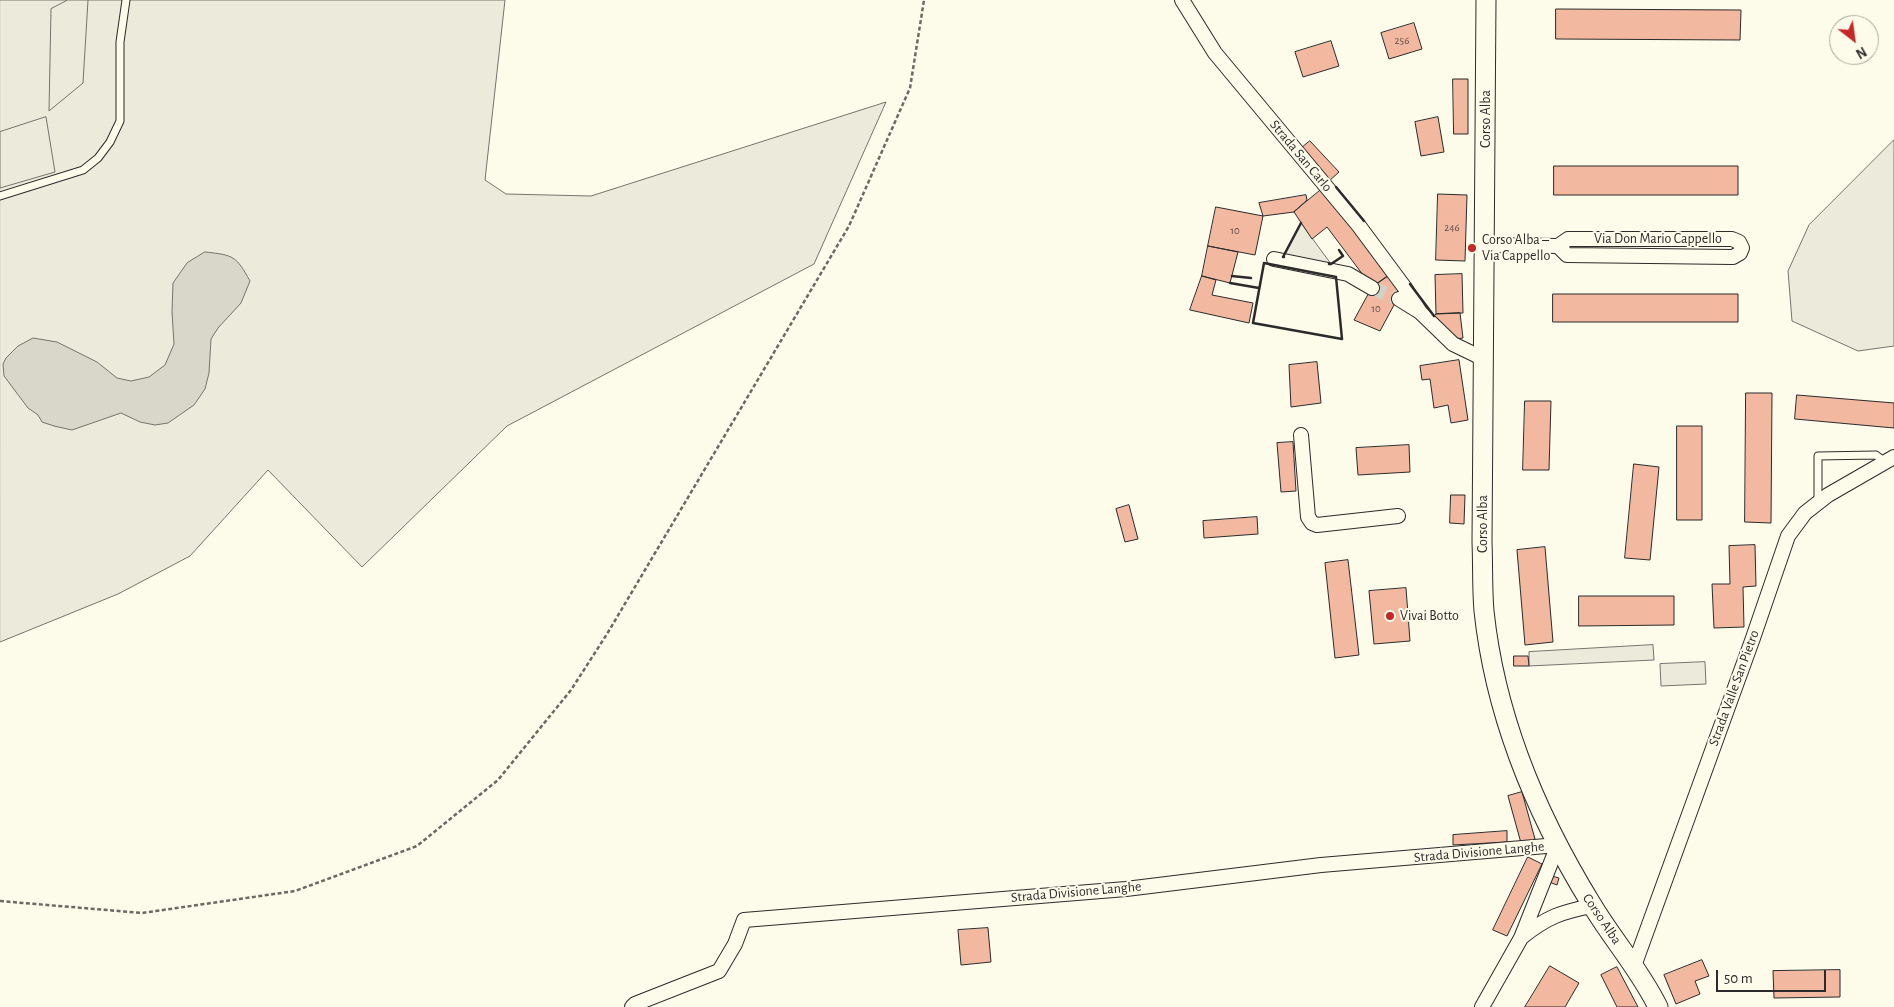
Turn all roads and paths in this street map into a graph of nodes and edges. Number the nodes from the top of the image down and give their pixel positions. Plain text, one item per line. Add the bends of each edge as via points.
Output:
1 (126, 0) edge
2 (924, 0) edge
3 (1182, 0) edge
4 (1486, 0) edge
5 (0, 196) edge
6 (1485, 245) junction
7 (1558, 246) junction
8 (1274, 259) dead end
9 (1372, 288) tunnel mouth
10 (1399, 299) tunnel mouth
11 (1420, 312) junction
12 (1484, 359) junction
13 (1302, 435) dead end
14 (1890, 459) edge
15 (1818, 502) junction
16 (1398, 516) dead end
17 (1558, 845) junction
18 (1, 901) edge
19 (1592, 906) junction
20 (0, 907) edge
21 (1521, 938) junction
22 (1634, 966) junction
23 (632, 1007) edge
24 (1482, 1007) edge
25 (1658, 1007) edge

1 - 5 lane via 120,42 120,121 110,142 83,170
2 - 18 path via 910,88 849,226 607,634 571,690 498,780 417,846 295,891 142,913
3 - 11 street, Strada San Carlo via 1215,53 1359,226
4 - 6 street, Corso Alba
6 - 7 street, Via Don Mario Cappello
6 - 12 street, Corso Alba
7 - 7 street, Via Don Mario Cappello via 1567,255 1733,258 1742,248 1732,239 1568,239
8 - 9 street via 1348,274
10 - 11 street, Strada San Carlo
11 - 12 street, Strada San Carlo via 1454,344
12 - 17 street, Corso Alba via 1484,610 1506,717 1522,765
13 - 16 street via 1308,517 1312,523
14 - 15 street, Strada Valle San Pietro
14 - 15 lane via 1876,455 1818,456
15 - 22 street, Strada Valle San Pietro via 1788,536
17 - 19 street, Corso Alba
17 - 21 street
17 - 23 street, Strada Divisione Langhe via 1321,865 1126,888 744,920 736,944 719,971
18 - 20 path
19 - 21 street via 1562,912 1540,922
19 - 22 street, Corso Alba
21 - 24 street
22 - 25 street, Corso Alba

